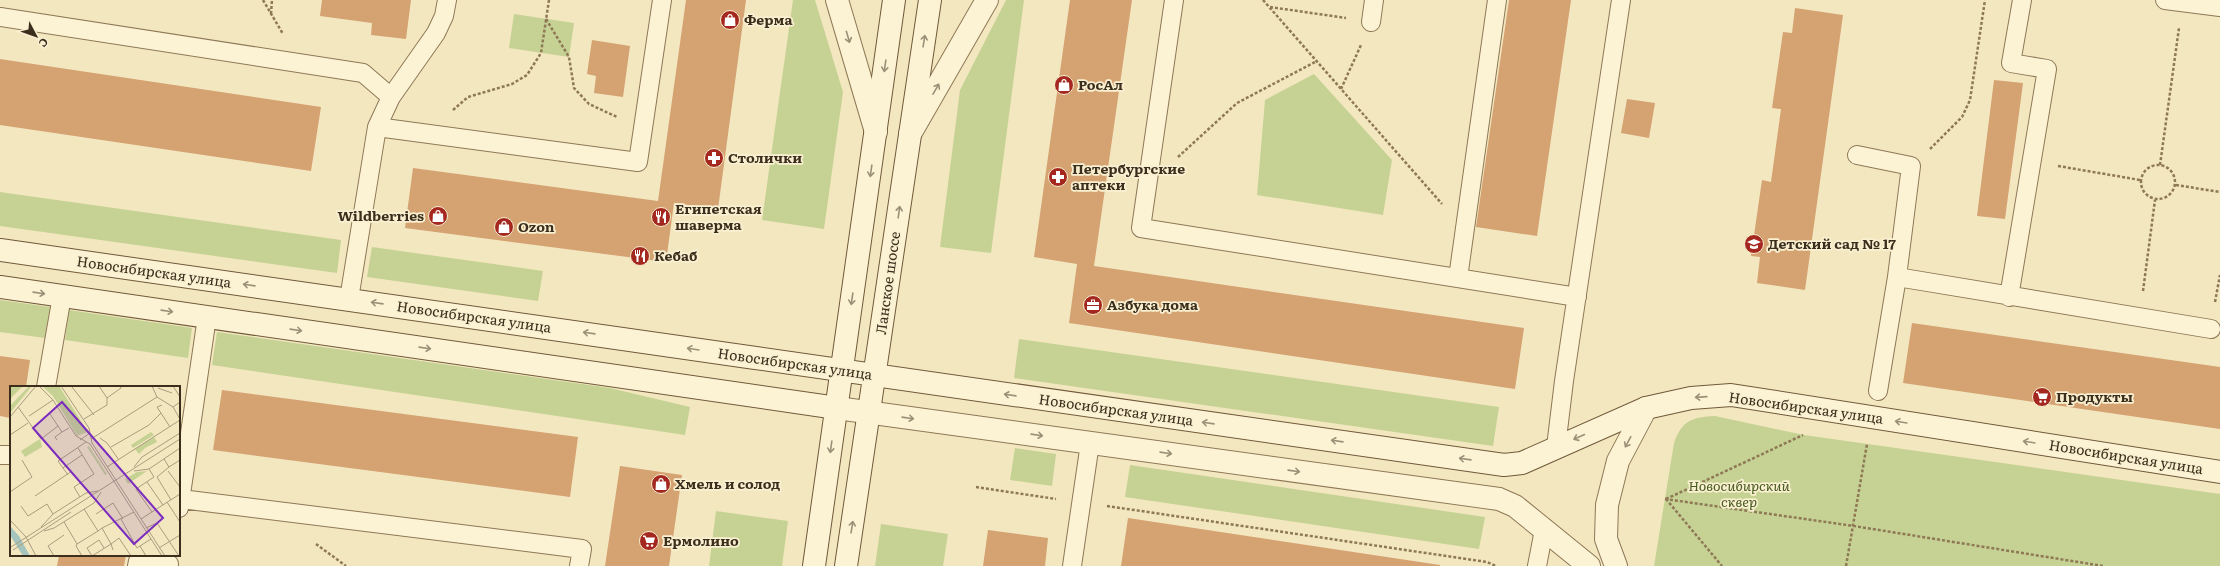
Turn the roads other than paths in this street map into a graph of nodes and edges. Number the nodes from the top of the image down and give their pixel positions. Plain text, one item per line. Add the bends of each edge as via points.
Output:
1 (447, 0) edge
2 (662, 0) edge
3 (837, 0) edge
4 (894, 0) edge
5 (930, 0) edge
6 (987, 0) edge
7 (1174, 0) edge
8 (1374, 0) edge
9 (1497, 0) edge
10 (1621, 0) edge
11 (2022, 0) edge
12 (2164, 0) edge
13 (2220, 7) edge
14 (0, 17) edge
15 (1371, 22) road end
16 (391, 97) junction
17 (377, 127) junction
18 (876, 132) junction
19 (910, 135) junction
20 (1856, 155) dead end
21 (0, 250) edge
22 (1897, 277) junction
23 (1458, 278) junction
24 (0, 287) edge
25 (62, 296) junction
26 (1577, 297) junction
27 (2009, 297) junction
28 (349, 299) junction
29 (207, 317) junction
30 (2211, 329) dead end
31 (842, 371) junction
32 (875, 376) junction
33 (46, 386) edge
34 (1878, 391) dead end
35 (837, 408) junction
36 (1646, 408) junction
37 (869, 413) junction
38 (1090, 443) junction
39 (1556, 447) junction
40 (2220, 472) edge
41 (180, 503) edge
42 (1544, 530) junction
43 (138, 561) edge
44 (170, 562) edge
45 (579, 566) edge
46 (814, 566) edge
47 (846, 566) edge
48 (1072, 566) edge
49 (1537, 566) edge
50 (1589, 566) edge
51 (1616, 566) edge

1 - 16 lane via 444,16 436,33
2 - 17 lane via 638,162
3 -> 18 street
4 -> 18 street
19 -> 5 street, Ланское шоссе
19 -> 6 street
7 - 23 lane via 1141,228
8 - 15 lane
9 - 23 lane
10 - 26 lane
11 - 27 lane via 2011,63 2047,69
12 - 13 lane
14 - 16 lane via 363,73
16 - 17 lane
17 - 28 lane
18 -> 31 street
32 -> 19 street, Ланское шоссе
20 - 22 lane via 1911,166
28 -> 21 street, Новосибирская улица
22 - 27 lane
22 - 34 lane
23 - 26 lane
24 -> 25 street
25 -> 29 street
25 - 33 lane
26 - 39 lane
27 - 30 lane
31 -> 28 street, Новосибирская улица
29 -> 35 street
29 - 41 lane
31 - 32 street, Новосибирская улица
31 - 35 street
32 - 37 street, Ланское шоссе
39 -> 32 street, Новосибирская улица via 1522,463 1504,465
35 - 37 street
35 -> 46 street
36 -> 39 street, Новосибирская улица
40 -> 36 street, Новосибирская улица via 1731,395 1691,398
36 -> 51 street via 1618,461 1607,505 1606,539
37 -> 38 street
47 -> 37 street, Ланское шоссе
38 -> 42 street via 1499,499 1515,506
38 - 48 lane
41 - 45 lane via 582,549
42 - 49 lane
42 - 50 street
43 - 44 lane

